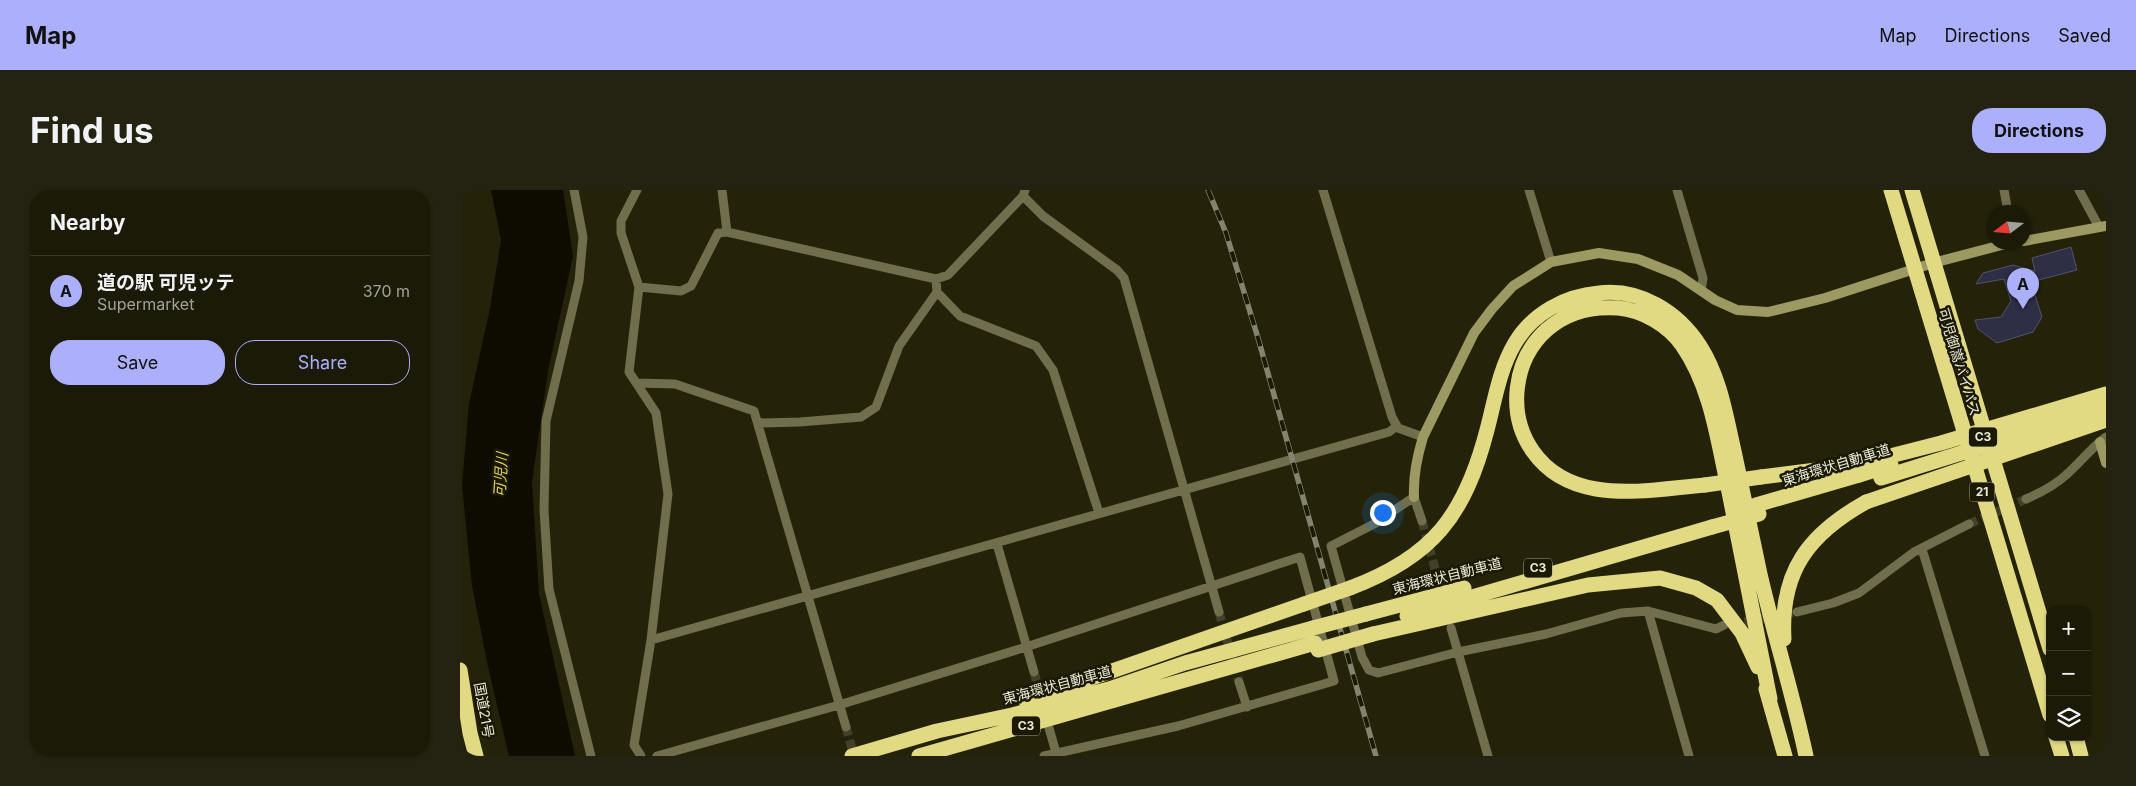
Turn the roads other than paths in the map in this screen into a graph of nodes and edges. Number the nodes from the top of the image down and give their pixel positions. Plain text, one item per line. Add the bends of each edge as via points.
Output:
1 (574, 190) edge
2 (637, 190) edge
3 (722, 190) edge
4 (1323, 190) edge
5 (1529, 190) edge
6 (1677, 190) edge
7 (1891, 190) edge
8 (1912, 190) edge
9 (2004, 190) edge
10 (2079, 190) edge
11 (1024, 193) edge
12 (2007, 205) edge
13 (2102, 226) edge
14 (727, 232) junction
15 (2031, 239) edge
16 (1986, 249) edge
17 (1551, 262) junction
18 (1933, 263) junction
19 (1914, 269) junction
20 (936, 279) junction
21 (639, 287) junction
22 (1701, 291) junction
23 (938, 292) junction
24 (637, 383) junction
25 (2106, 394) edge
26 (2106, 399) edge
27 (2106, 408) edge
28 (2106, 420) edge
29 (758, 423) junction
30 (1397, 426) junction
31 (1424, 438) junction
32 (2103, 439) edge
33 (2106, 463) edge
34 (1858, 475) junction
35 (1184, 488) junction
36 (1414, 497) junction
37 (2026, 499) tunnel mouth
38 (1099, 513) junction
39 (1422, 521) tunnel mouth
40 (1969, 524) tunnel mouth
41 (997, 544) junction
42 (1922, 548) junction
43 (1211, 586) junction
44 (808, 596) junction
45 (1648, 611) junction
46 (1219, 612) tunnel mouth
47 (1798, 612) tunnel mouth
48 (1369, 625) junction
49 (1724, 625) tunnel mouth
50 (1451, 628) dead end
51 (2046, 636) edge
52 (651, 640) junction
53 (1315, 640) junction
54 (1026, 647) junction
55 (1458, 652) junction
56 (460, 670) edge
57 (1034, 672) tunnel mouth
58 (1239, 682) tunnel mouth
59 (1793, 694) junction
60 (1770, 698) junction
61 (2046, 702) edge
62 (839, 704) junction
63 (1247, 707) junction
64 (846, 727) tunnel mouth
65 (1049, 728) dead end
66 (937, 731) junction
67 (2057, 741) edge
68 (2077, 741) edge
69 (1057, 754) edge
70 (476, 756) edge
71 (591, 756) edge
72 (642, 756) edge
73 (657, 756) edge
74 (852, 756) edge
75 (919, 756) edge
76 (1044, 756) edge
77 (1488, 756) edge
78 (1689, 756) edge
79 (1785, 756) edge
80 (1806, 756) edge
81 (1985, 756) edge
82 (2062, 756) edge
83 (2081, 756) edge

1 - 71 street via 584,237 579,281 546,421 544,510 549,589
2 - 21 street via 621,220 621,233
3 - 14 street
4 - 30 street
5 - 17 street
6 - 22 street via 1703,278
7 - 19 highway, 可児御嵩バイパス / 21
8 - 18 highway, 可児御嵩バイパス / 21
9 - 12 street
10 - 13 street
11 - 20 street via 948,275
11 - 35 street via 1043,216 1124,278
13 - 15 street
14 - 20 street
14 - 21 street via 718,233 691,286 681,290
16 - 18 street
17 - 22 street via 1599,253 1620,255 1652,263
17 - 31 street via 1513,286 1474,333
18 - 19 street
18 - 51 highway, 可児御嵩バイパス / 21
19 - 22 street via 1825,298 1768,312 1737,310
19 - 61 highway, 可児御嵩バイパス / 21
20 - 23 street
21 - 24 street via 630,372
23 - 29 street via 899,346 876,407 861,417
23 - 38 street via 960,316 1036,346 1053,370
24 - 29 street via 675,384 754,411
24 - 52 street via 656,413 668,494
25 - 34 highway, bridge via 1941,444
26 - 34 highway, 東海環状自動車道 / C3, bridge
27 - 34 highway, 東海環状自動車道 / C3, bridge
28 - 59 highway, bridge via 1866,502 1827,526 1812,542 1791,582 1783,622
29 - 44 street
30 - 31 street
30 - 35 street via 1389,432
31 - 36 street via 1418,452
32 - 33 street
32 - 37 street via 2052,486
34 - 48 highway, 東海環状自動車道 / C3, bridge via 1758,510
34 - 60 highway, bridge via 1761,477 1704,485 1642,490 1594,489 1559,476 1545,465 1524,438 1515,403 1520,370 1547,328 1583,311 1626,309 1646,316 1680,343 1693,363 1710,409 1753,607
35 - 38 street
35 - 43 street
36 - 39 street
36 - 55 street via 1374,524 1331,546 1362,657 1369,670 1378,673
38 - 41 street
40 - 42 street
41 - 44 street
41 - 54 street
42 - 47 street via 1860,593
42 - 81 street
43 - 46 street
43 - 54 street
43 - 63 street via 1300,557 1334,681
44 - 52 street
44 - 62 street
45 - 49 street via 1716,629
45 - 55 street via 1621,614
45 - 78 street
48 - 53 highway, 東海環状自動車道 / C3
48 - 60 highway via 1588,585 1660,578 1696,588 1717,600 1745,639
50 - 55 street
52 - 72 street via 634,745
53 - 66 highway, 東海環状自動車道 / C3 via 1185,663 1090,694
53 - 75 highway, 東海環状自動車道 / C3
54 - 57 street
54 - 62 street
55 - 77 street
56 - 70 highway, 国道21号
58 - 63 street
59 - 66 highway, bridge via 1761,576 1723,404 1710,365 1701,347 1676,317 1659,305 1623,293 1605,292 1572,298 1540,314 1528,326 1507,358 1469,486 1432,541 1406,563 1350,588
59 - 80 highway
60 - 79 highway
62 - 64 street
62 - 73 street
63 - 69 street
65 - 69 street
66 - 74 highway, 東海環状自動車道 / C3
67 - 82 highway
68 - 83 highway
69 - 76 street

